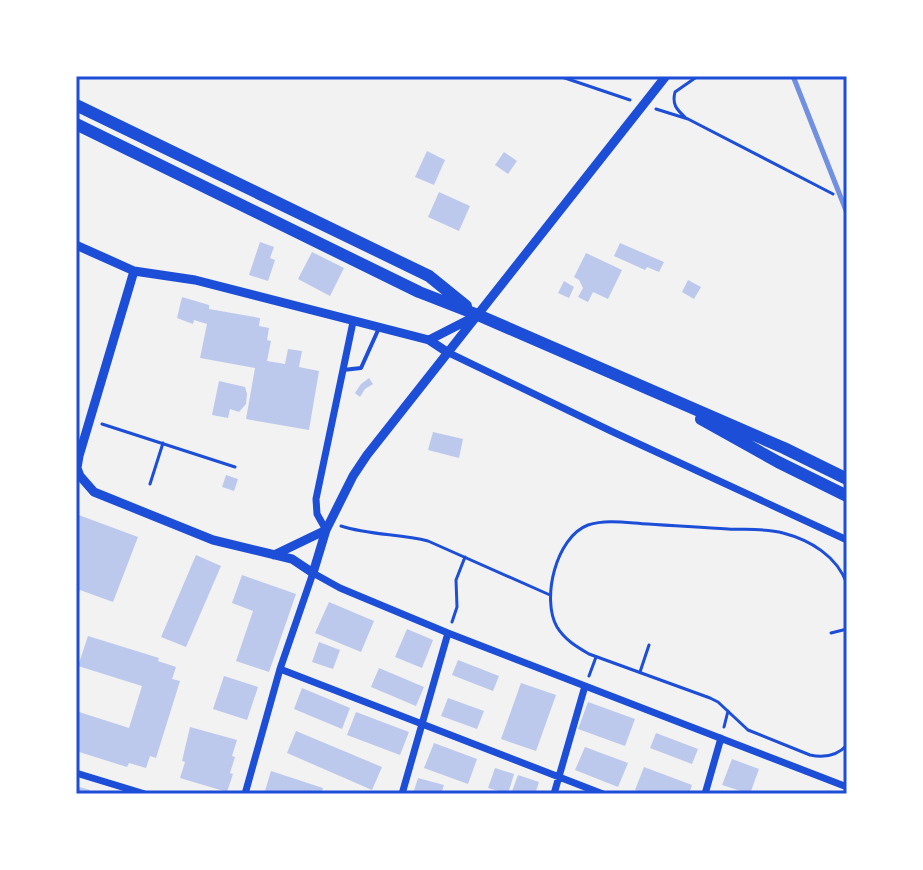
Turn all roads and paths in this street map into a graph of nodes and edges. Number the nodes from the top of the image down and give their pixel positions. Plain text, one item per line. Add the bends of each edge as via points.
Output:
1 (559, 76) edge
2 (666, 76) edge
3 (698, 76) edge
4 (76, 105) edge
5 (643, 105) junction
6 (688, 119) junction
7 (76, 124) edge
8 (833, 194) dead end
9 (76, 245) edge
10 (134, 271) junction
11 (478, 315) junction
12 (353, 322) junction
13 (379, 328) junction
14 (429, 340) junction
15 (447, 352) junction
16 (343, 370) junction
17 (646, 388) junction
18 (89, 420) junction
19 (163, 443) junction
20 (235, 467) dead end
21 (847, 479) edge
22 (150, 484) dead end
23 (847, 496) edge
24 (328, 526) junction
25 (847, 540) edge
26 (274, 555) junction
27 (465, 557) junction
28 (313, 573) junction
29 (847, 584) edge
30 (550, 595) junction
31 (454, 616) dead end
32 (847, 629) edge
33 (448, 633) junction
34 (831, 633) dead end
35 (649, 645) dead end
36 (596, 657) junction
37 (280, 669) junction
38 (640, 672) junction
39 (585, 686) junction
40 (728, 711) junction
41 (421, 725) junction
42 (721, 738) junction
43 (847, 745) edge
44 (76, 773) edge
45 (559, 777) junction
46 (847, 787) edge
47 (145, 794) edge
48 (245, 794) edge
49 (402, 794) edge
50 (554, 794) edge
51 (603, 794) edge
52 (705, 794) edge

1 - 5 path
2 - 5 street
3 - 6 path via 673,99
4 - 11 main road via 429,276
5 - 6 path
5 - 11 street
6 - 8 path
7 - 11 main road via 419,292
9 - 10 street
10 - 12 street via 195,280
10 - 18 street
11 - 14 street
11 - 15 street
11 - 17 main road
12 - 13 street
12 - 16 street
13 - 14 street
13 - 16 lane via 361,368
14 - 15 street
15 - 24 street via 367,455
15 - 25 street
16 - 24 street via 316,499 317,514
17 - 21 main road
17 - 23 main road
18 - 19 path
18 - 26 street via 77,468 94,492 213,540
19 - 20 path
19 - 22 path
24 - 26 street
24 - 27 path via 408,536
24 - 28 street
26 - 28 street
27 - 30 path
27 - 31 path via 456,580
28 - 33 street
28 - 37 street
29 - 30 path via 839,567 819,548 781,532 617,521 576,532 562,552
30 - 36 path via 556,626 575,646
32 - 34 path
33 - 39 street
33 - 41 street
35 - 38 path
36 - 38 path
36 - 39 path
37 - 41 street
37 - 48 street
38 - 40 path via 710,698
39 - 42 street
39 - 45 street
40 - 42 path
40 - 43 path via 748,730 810,755 834,755
41 - 45 street
41 - 49 street
42 - 46 street
42 - 52 street
44 - 47 street
45 - 50 street
45 - 51 street

